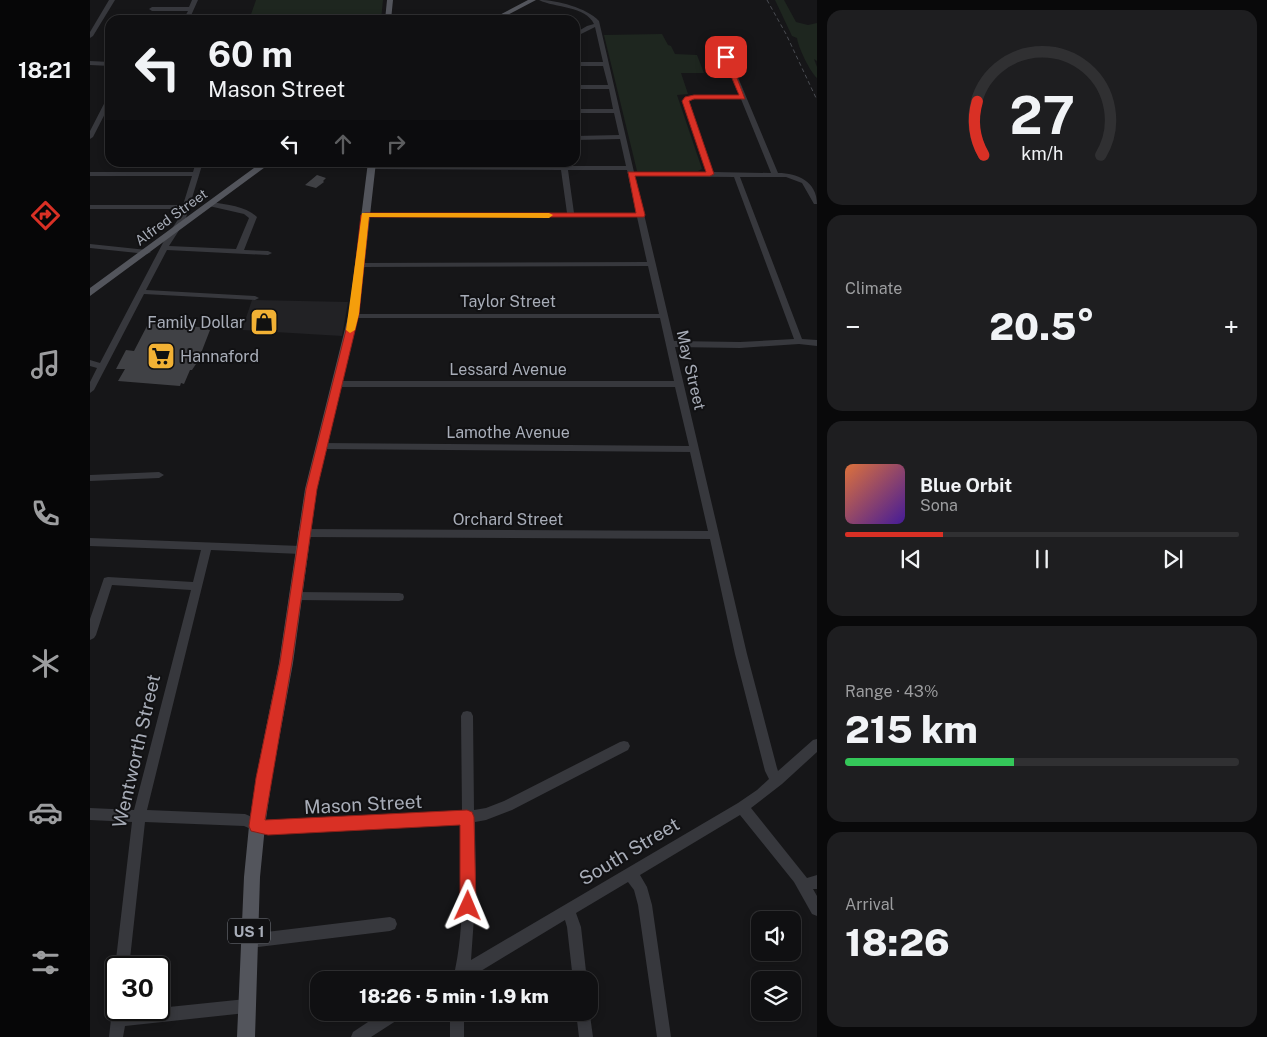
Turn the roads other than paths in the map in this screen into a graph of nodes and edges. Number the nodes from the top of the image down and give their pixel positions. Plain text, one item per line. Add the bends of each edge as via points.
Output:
1 (112, 0) edge
2 (195, 0) edge
3 (390, 0) edge
4 (533, 0) edge
5 (542, 0) edge
6 (152, 9) dead end
7 (191, 9) junction
8 (188, 15) edge
9 (388, 15) edge
10 (503, 15) edge
11 (597, 26) junction
12 (580, 32) edge
13 (90, 36) edge
14 (724, 51) dead end
15 (90, 63) edge
16 (105, 64) edge
17 (580, 64) edge
18 (606, 64) junction
19 (580, 87) edge
20 (611, 87) junction
21 (743, 97) junction
22 (105, 108) edge
23 (580, 111) edge
24 (617, 111) junction
25 (90, 137) edge
26 (580, 138) edge
27 (623, 138) junction
28 (198, 167) edge
29 (261, 167) edge
30 (372, 167) edge
31 (538, 167) edge
32 (564, 168) junction
33 (630, 171) junction
34 (774, 172) junction
35 (90, 174) edge
36 (196, 174) junction
37 (710, 174) junction
38 (736, 174) junction
39 (817, 202) edge
40 (212, 204) junction
41 (90, 207) edge
42 (185, 207) junction
43 (365, 215) junction
44 (571, 215) junction
45 (641, 215) junction
46 (175, 231) junction
47 (90, 246) edge
48 (165, 248) junction
49 (147, 252) junction
50 (239, 252) junction
51 (268, 253) dead end
52 (652, 264) junction
53 (360, 265) junction
54 (142, 292) junction
55 (90, 293) edge
56 (255, 298) dead end
57 (354, 316) junction
58 (663, 316) junction
59 (799, 341) junction
60 (817, 343) edge
61 (670, 344) junction
62 (90, 364) edge
63 (102, 366) junction
64 (336, 384) junction
65 (679, 384) junction
66 (90, 390) edge
67 (321, 446) junction
68 (694, 449) junction
69 (159, 475) dead end
70 (90, 478) edge
71 (303, 533) junction
72 (714, 535) junction
73 (90, 542) edge
74 (207, 546) junction
75 (301, 550) junction
76 (195, 586) junction
77 (296, 596) junction
78 (399, 597) dead end
79 (90, 635) edge
80 (467, 716) dead end
81 (817, 744) edge
82 (624, 746) dead end
83 (778, 780) junction
84 (742, 807) junction
85 (90, 814) edge
86 (139, 816) junction
87 (467, 817) junction
88 (257, 826) junction
89 (631, 874) junction
90 (811, 883) edge
91 (817, 909) edge
92 (568, 910) junction
93 (390, 924) dead end
94 (249, 941) junction
95 (123, 956) edge
96 (459, 971) edge
97 (468, 971) edge
98 (579, 971) edge
99 (246, 1006) junction
100 (170, 1011) edge
101 (118, 1021) edge
102 (383, 1021) edge
103 (457, 1021) edge
104 (584, 1021) edge
105 (116, 1037) edge
106 (246, 1037) edge
107 (358, 1037) edge
108 (457, 1037) edge
109 (586, 1037) edge
110 (664, 1037) edge

1 - 13 street
2 - 7 street
3 - 9 main road
4 - 10 main road
5 - 11 street via 590,15
6 - 7 street
7 - 8 street
11 - 12 street
11 - 18 street, May Street
14 - 21 street
15 - 16 street
17 - 18 street
18 - 20 street, May Street
19 - 20 street
20 - 24 street, May Street
21 - 34 street
21 - 37 street via 688,98 686,102
22 - 25 street
23 - 24 street
24 - 27 street, May Street
26 - 27 street
27 - 33 street, May Street
28 - 36 street
29 - 40 main road, Alfred Street
30 - 43 main road, US 1
31 - 32 street
32 - 33 street
32 - 44 street
33 - 37 street
33 - 45 street, May Street
34 - 38 street
34 - 39 street via 804,180
35 - 36 street
36 - 42 street
37 - 38 street
38 - 59 street
40 - 46 main road, Alfred Street
40 - 50 street via 246,212 253,217
41 - 42 street
42 - 46 street
43 - 44 street
43 - 53 main road, US 1
44 - 45 street
45 - 52 street, May Street
46 - 48 street
46 - 49 main road, Alfred Street
47 - 49 street
48 - 50 street
48 - 54 street
49 - 55 main road, Alfred Street
50 - 51 street
52 - 53 street
52 - 58 street, May Street
53 - 57 main road, US 1
54 - 56 street
54 - 63 street
57 - 58 street, Taylor Street
57 - 64 main road, US 1
58 - 61 street, May Street
59 - 60 street
59 - 61 street via 740,345
61 - 65 street, May Street
62 - 63 street
63 - 66 street
64 - 65 street, Lessard Avenue
64 - 67 main road, US 1
65 - 68 street, May Street
67 - 68 street, Lamothe Avenue
67 - 71 main road, US 1
68 - 72 street, May Street
69 - 70 street
71 - 72 street, Orchard Street
71 - 75 main road, US 1
72 - 83 street, May Street via 771,771
73 - 74 street
74 - 75 street
74 - 76 street, Wentworth Street
75 - 77 main road, US 1
76 - 79 street via 108,581
76 - 86 street, Wentworth Street
77 - 78 street
77 - 88 main road, US 1
80 - 87 street
81 - 83 street, South Street
82 - 87 street, Mason Street via 508,806
83 - 84 street, South Street
84 - 89 street, South Street
84 - 90 street
85 - 86 street, Mason Street
86 - 88 street, Mason Street via 244,820
86 - 95 street, Wentworth Street
87 - 88 street, Mason Street
87 - 96 street via 468,923 465,955
88 - 94 main road, US 1
89 - 92 street, South Street
89 - 110 street via 640,887 645,905
90 - 91 street
92 - 97 street, South Street
92 - 98 street via 574,927
93 - 94 street
94 - 99 main road, US 1
99 - 100 street
99 - 106 main road, US 1
101 - 105 street
102 - 107 street
103 - 108 street
104 - 109 street

